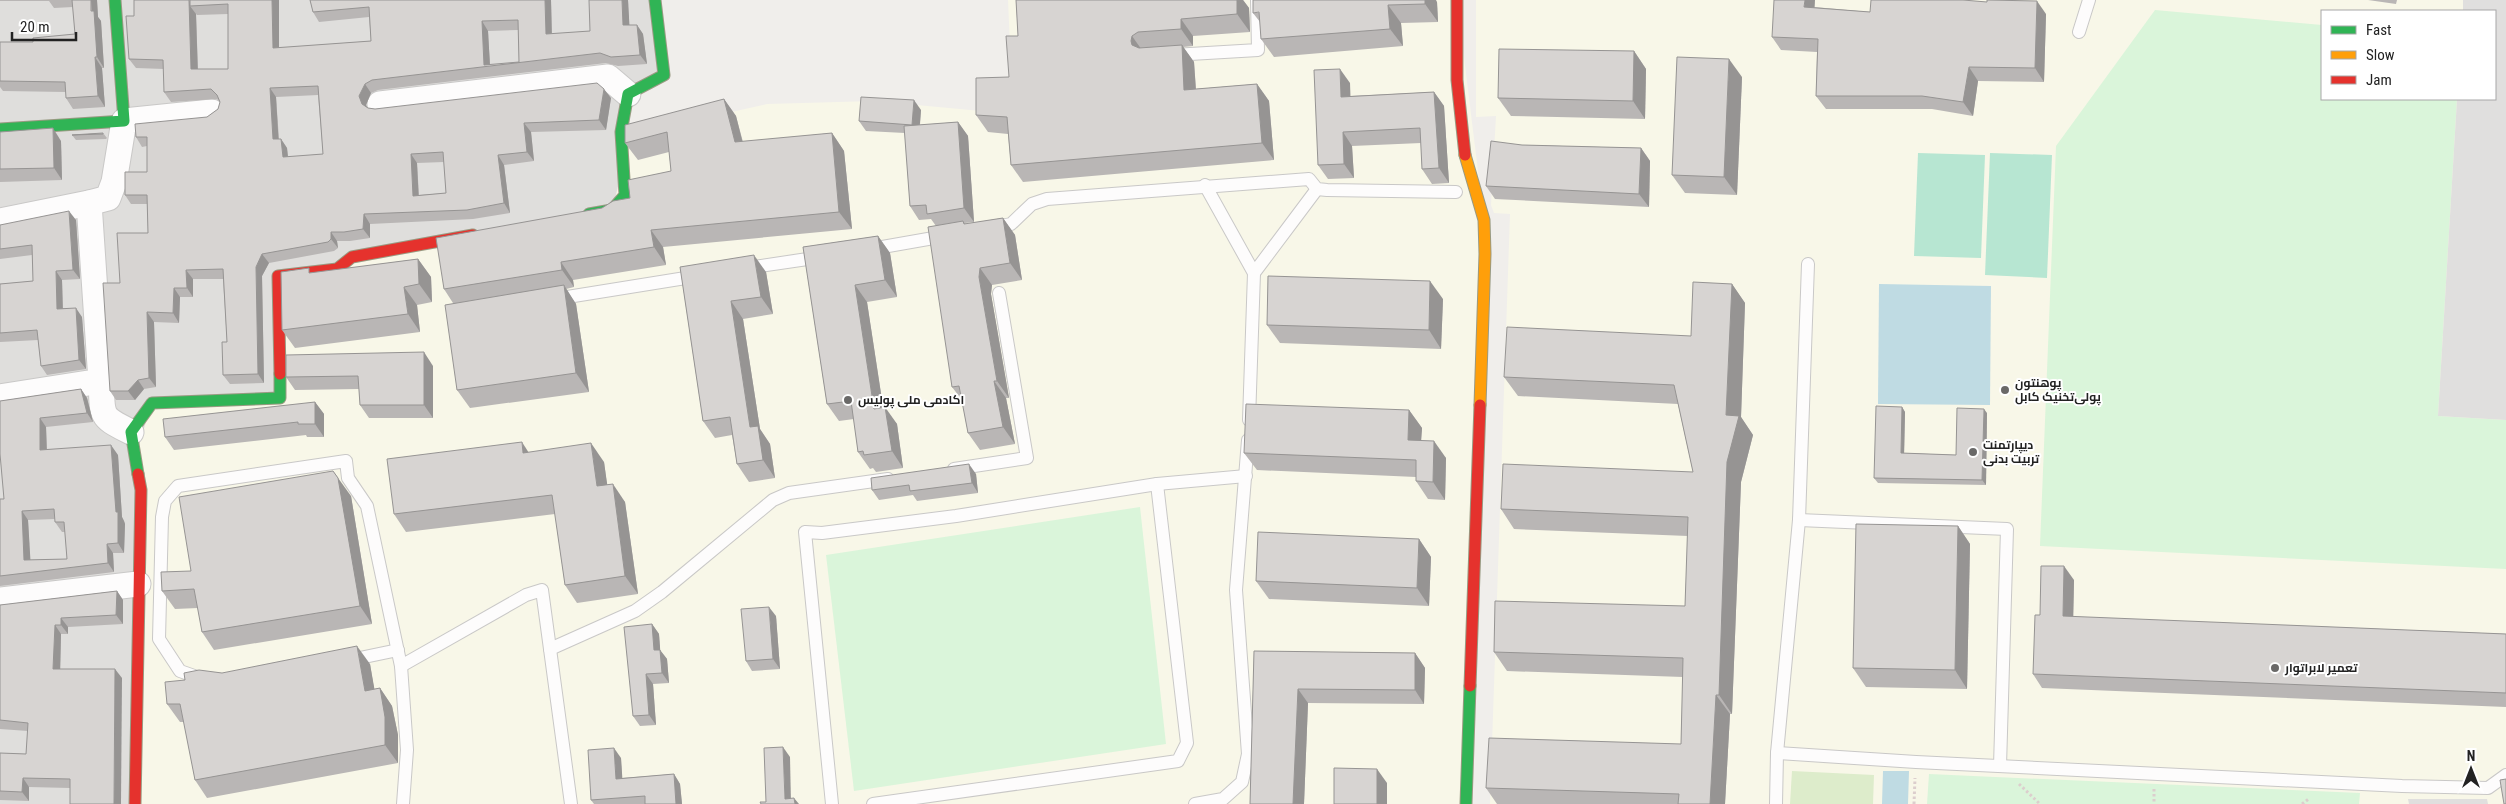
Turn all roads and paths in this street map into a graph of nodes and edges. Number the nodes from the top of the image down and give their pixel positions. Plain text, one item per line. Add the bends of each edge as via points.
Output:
1 (115, 0) edge
2 (655, 0) edge
3 (1257, 0) edge
4 (1457, 0) edge
5 (2089, 0) edge
6 (2079, 32) dead end
7 (1160, 56) edge
8 (628, 94) junction
9 (380, 104) dead end
10 (212, 112) edge
11 (124, 121) junction
12 (0, 129) edge
13 (1205, 185) junction
14 (1317, 189) junction
15 (1456, 192) dead end
16 (89, 203) junction
17 (574, 217) edge
18 (0, 221) edge
19 (975, 231) edge
20 (487, 232) edge
21 (956, 234) edge
22 (862, 250) edge
23 (832, 255) edge
24 (1808, 264) dead end
25 (735, 270) edge
26 (1254, 273) junction
27 (716, 274) edge
28 (999, 293) dead end
29 (541, 302) edge
30 (101, 381) junction
31 (0, 397) edge
32 (131, 432) junction
33 (941, 471) edge
34 (903, 476) edge
35 (1246, 476) junction
36 (1157, 484) junction
37 (1799, 520) junction
38 (138, 584) junction
39 (0, 600) edge
40 (550, 649) junction
41 (398, 650) junction
42 (340, 662) edge
43 (401, 666) junction
44 (213, 680) edge
45 (1777, 753) junction
46 (1916, 762) junction
47 (2000, 766) junction
48 (2506, 775) edge
49 (1224, 801) edge
50 (135, 804) edge
51 (403, 804) edge
52 (571, 804) edge
53 (832, 804) edge
54 (873, 804) edge
55 (1195, 804) edge
56 (1466, 804) edge
57 (1776, 804) edge
58 (1914, 804) edge

1 - 11 street
2 - 8 street via 664,75
3 - 7 lane via 1258,50
4 - 56 street via 1457,80 1464,150 1484,220 1485,254
5 - 6 lane
8 - 9 street via 608,77
8 - 17 street via 623,109 620,144 625,195 612,210
10 - 11 street
11 - 12 street
11 - 16 street via 114,182 108,198
13 - 14 lane via 1309,179
13 - 19 lane via 1047,199 1032,204 1012,224
13 - 26 lane
14 - 15 lane
14 - 26 lane
16 - 18 street
16 - 30 street
20 - 32 street via 352,257 337,269 278,276 280,398 152,402
21 - 22 lane
23 - 25 lane
24 - 37 lane
26 - 35 lane
27 - 29 lane
28 - 33 lane via 1027,458
30 - 31 street
30 - 32 street via 103,414 108,421
32 - 38 street via 141,490
34 - 40 lane via 789,493 773,500 635,611
35 - 36 lane
35 - 49 lane via 1236,590 1248,754 1242,782
36 - 53 lane via 956,516 822,533 805,532
36 - 54 lane via 1186,743 1178,761
37 - 45 lane
37 - 47 lane via 2007,529
38 - 39 street
38 - 50 street
40 - 43 lane via 542,590 526,595
40 - 52 lane
41 - 42 lane
41 - 43 lane
41 - 44 lane via 367,506 348,478 346,461 178,486 166,501 162,516 159,639 180,671
43 - 51 lane via 407,750
45 - 46 lane
45 - 57 lane
46 - 47 lane
46 - 58 path
47 - 48 lane via 2488,788
49 - 55 lane

